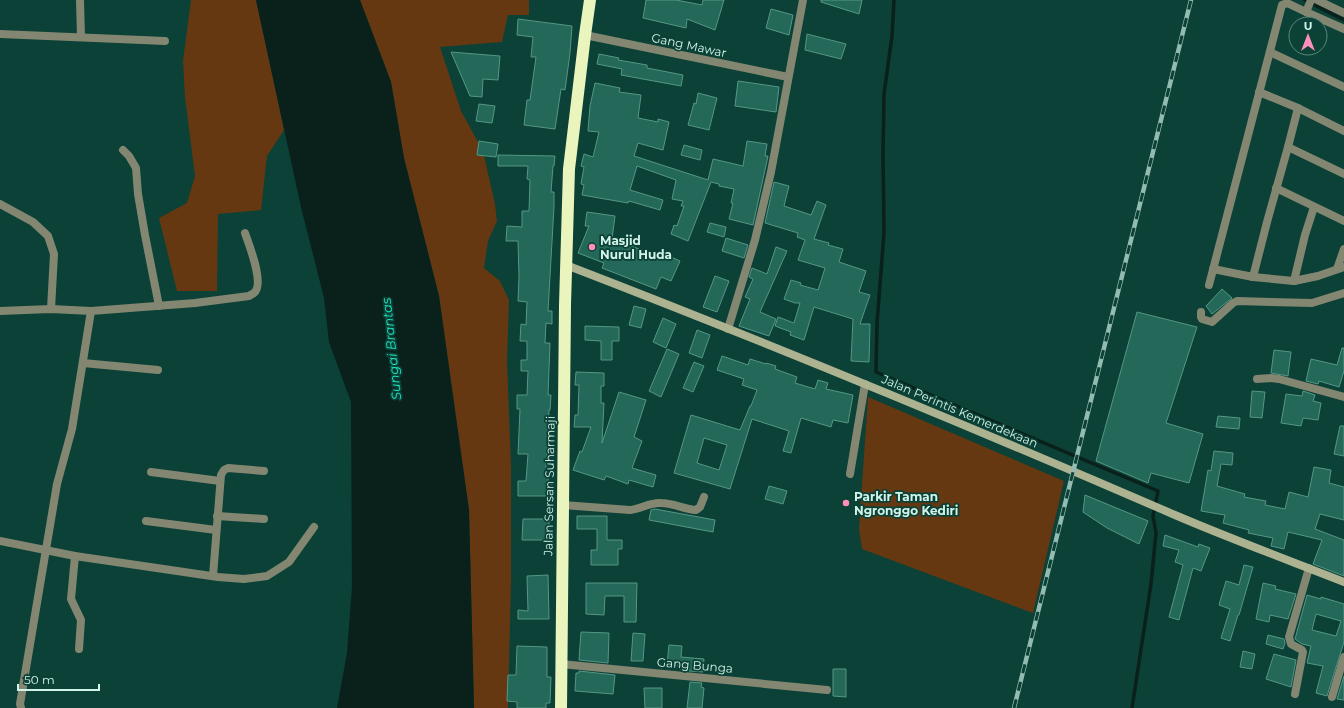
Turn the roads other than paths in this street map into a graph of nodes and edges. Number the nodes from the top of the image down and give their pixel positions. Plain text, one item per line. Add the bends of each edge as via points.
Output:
1 (80, 0) edge
2 (590, 0) edge
3 (803, 0) edge
4 (1312, 0) edge
5 (1306, 11) junction
6 (1344, 13) edge
7 (1344, 29) edge
8 (0, 34) edge
9 (584, 35) junction
10 (81, 37) junction
11 (165, 41) dead end
12 (1270, 52) junction
13 (788, 77) junction
14 (1344, 87) edge
15 (1259, 92) junction
16 (1298, 108) junction
17 (1344, 131) edge
18 (1288, 147) junction
19 (123, 150) dead end
20 (1344, 174) edge
21 (1276, 188) junction
22 (0, 204) edge
23 (1314, 207) junction
24 (1344, 221) edge
25 (245, 233) dead end
26 (1344, 249) edge
27 (566, 265) junction
28 (1340, 268) edge
29 (1213, 269) junction
30 (1253, 277) junction
31 (1294, 281) junction
32 (1209, 285) dead end
33 (1344, 293) edge
34 (159, 306) junction
35 (52, 309) junction
36 (0, 311) edge
37 (91, 311) junction
38 (1201, 312) dead end
39 (728, 329) junction
40 (83, 364) junction
41 (158, 370) dead end
42 (1257, 379) dead end
43 (865, 384) junction
44 (1344, 398) edge
45 (151, 472) dead end
46 (264, 472) dead end
47 (850, 474) dead end
48 (220, 481) junction
49 (704, 497) dead end
50 (563, 505) junction
51 (217, 516) junction
52 (264, 519) dead end
53 (146, 521) dead end
54 (314, 527) dead end
55 (216, 530) junction
56 (0, 541) edge
57 (45, 551) junction
58 (75, 556) junction
59 (1309, 568) junction
60 (213, 576) junction
61 (1344, 582) edge
62 (79, 649) dead end
63 (1344, 657) edge
64 (561, 664) junction
65 (827, 690) dead end
66 (1295, 694) dead end
67 (1332, 697) dead end
68 (21, 708) edge
69 (561, 708) edge

1 - 10 street
2 - 9 highway, Jalan Sersan Suharmaji
3 - 13 street
4 - 5 street
4 - 6 street
5 - 7 street
5 - 12 street via 1287,3 1282,5
8 - 10 street
9 - 13 street, Gang Mawar
9 - 27 highway, Jalan Sersan Suharmaji via 569,169
10 - 11 street
12 - 14 street
12 - 15 street
13 - 39 street via 771,172 755,240
15 - 16 street
15 - 29 street
16 - 17 street
16 - 18 street
18 - 20 street
18 - 21 street
19 - 34 street via 136,168
21 - 23 street
21 - 30 street
22 - 35 street via 33,222 48,236 54,254
23 - 24 street
23 - 31 street
25 - 34 street via 258,276 254,293 236,299
26 - 28 street
27 - 39 main road, Jalan Perintis Kemerdekaan
27 - 50 highway, Jalan Sersan Suharmaji
28 - 31 street
29 - 30 street
29 - 32 street
30 - 31 street
33 - 38 street via 1312,303 1237,301 1212,322 1202,319
34 - 37 street
35 - 36 street
35 - 37 street
37 - 40 street
39 - 43 main road, Jalan Perintis Kemerdekaan
40 - 41 street
40 - 57 street via 72,429 57,484
42 - 44 street via 1279,379
43 - 47 street
43 - 59 main road, Jalan Perintis Kemerdekaan
45 - 48 street
46 - 48 street via 228,468 221,474
48 - 51 street
49 - 50 street via 696,510 662,503 648,504 630,510
50 - 64 highway, Jalan Sersan Suharmaji
51 - 52 street
51 - 55 street
53 - 55 street
54 - 60 street via 289,562 267,576 244,579
55 - 60 street
56 - 57 street
57 - 58 street
57 - 68 street
58 - 60 street
58 - 62 street via 71,600 80,620
59 - 61 main road, Jalan Perintis Kemerdekaan
59 - 66 street via 1289,637 1291,644 1303,652
63 - 67 street
64 - 65 street, Gang Bunga
64 - 69 highway, Jalan Sersan Suharmaji

